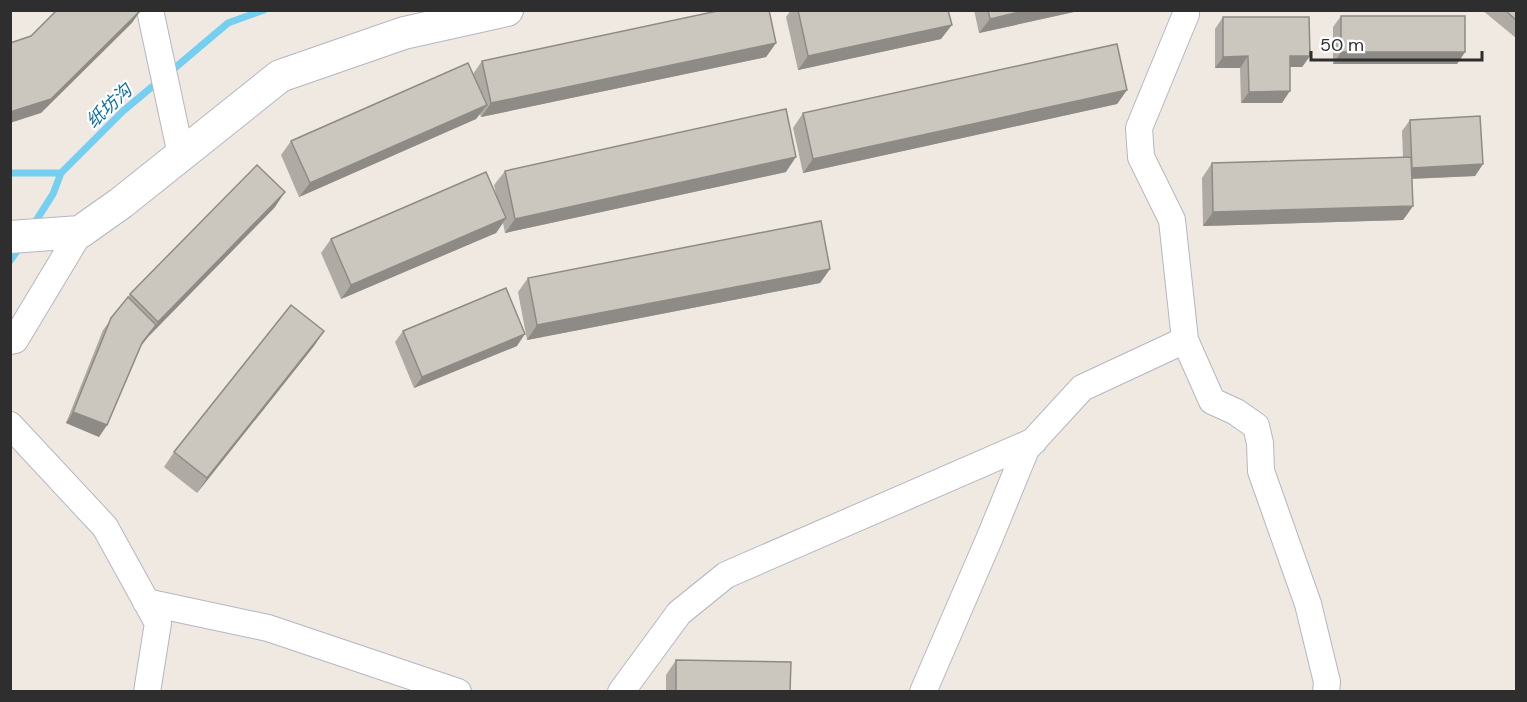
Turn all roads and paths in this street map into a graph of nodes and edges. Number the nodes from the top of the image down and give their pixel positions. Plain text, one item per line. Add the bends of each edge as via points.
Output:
1 (150, 10) edge
2 (507, 10) edge
3 (1186, 10) edge
4 (181, 155) junction
5 (67, 233) junction
6 (10, 237) edge
7 (1185, 340) junction
8 (10, 341) edge
9 (10, 425) edge
10 (1034, 441) junction
11 (146, 602) junction
12 (147, 692) edge
13 (458, 692) edge
14 (621, 692) edge
15 (922, 692) edge
16 (1326, 692) edge

1 - 4 street
2 - 4 street via 404,33 280,76
3 - 7 street via 1139,128 1141,157 1172,220
4 - 5 street via 121,203
5 - 6 street
5 - 8 street via 15,340
7 - 10 street via 1082,388
7 - 16 street via 1212,401 1256,426 1261,471 1308,604
9 - 11 street via 105,526
10 - 14 street via 726,575 679,613
10 - 15 street via 1026,449
11 - 12 street via 158,623
11 - 13 street via 268,628

